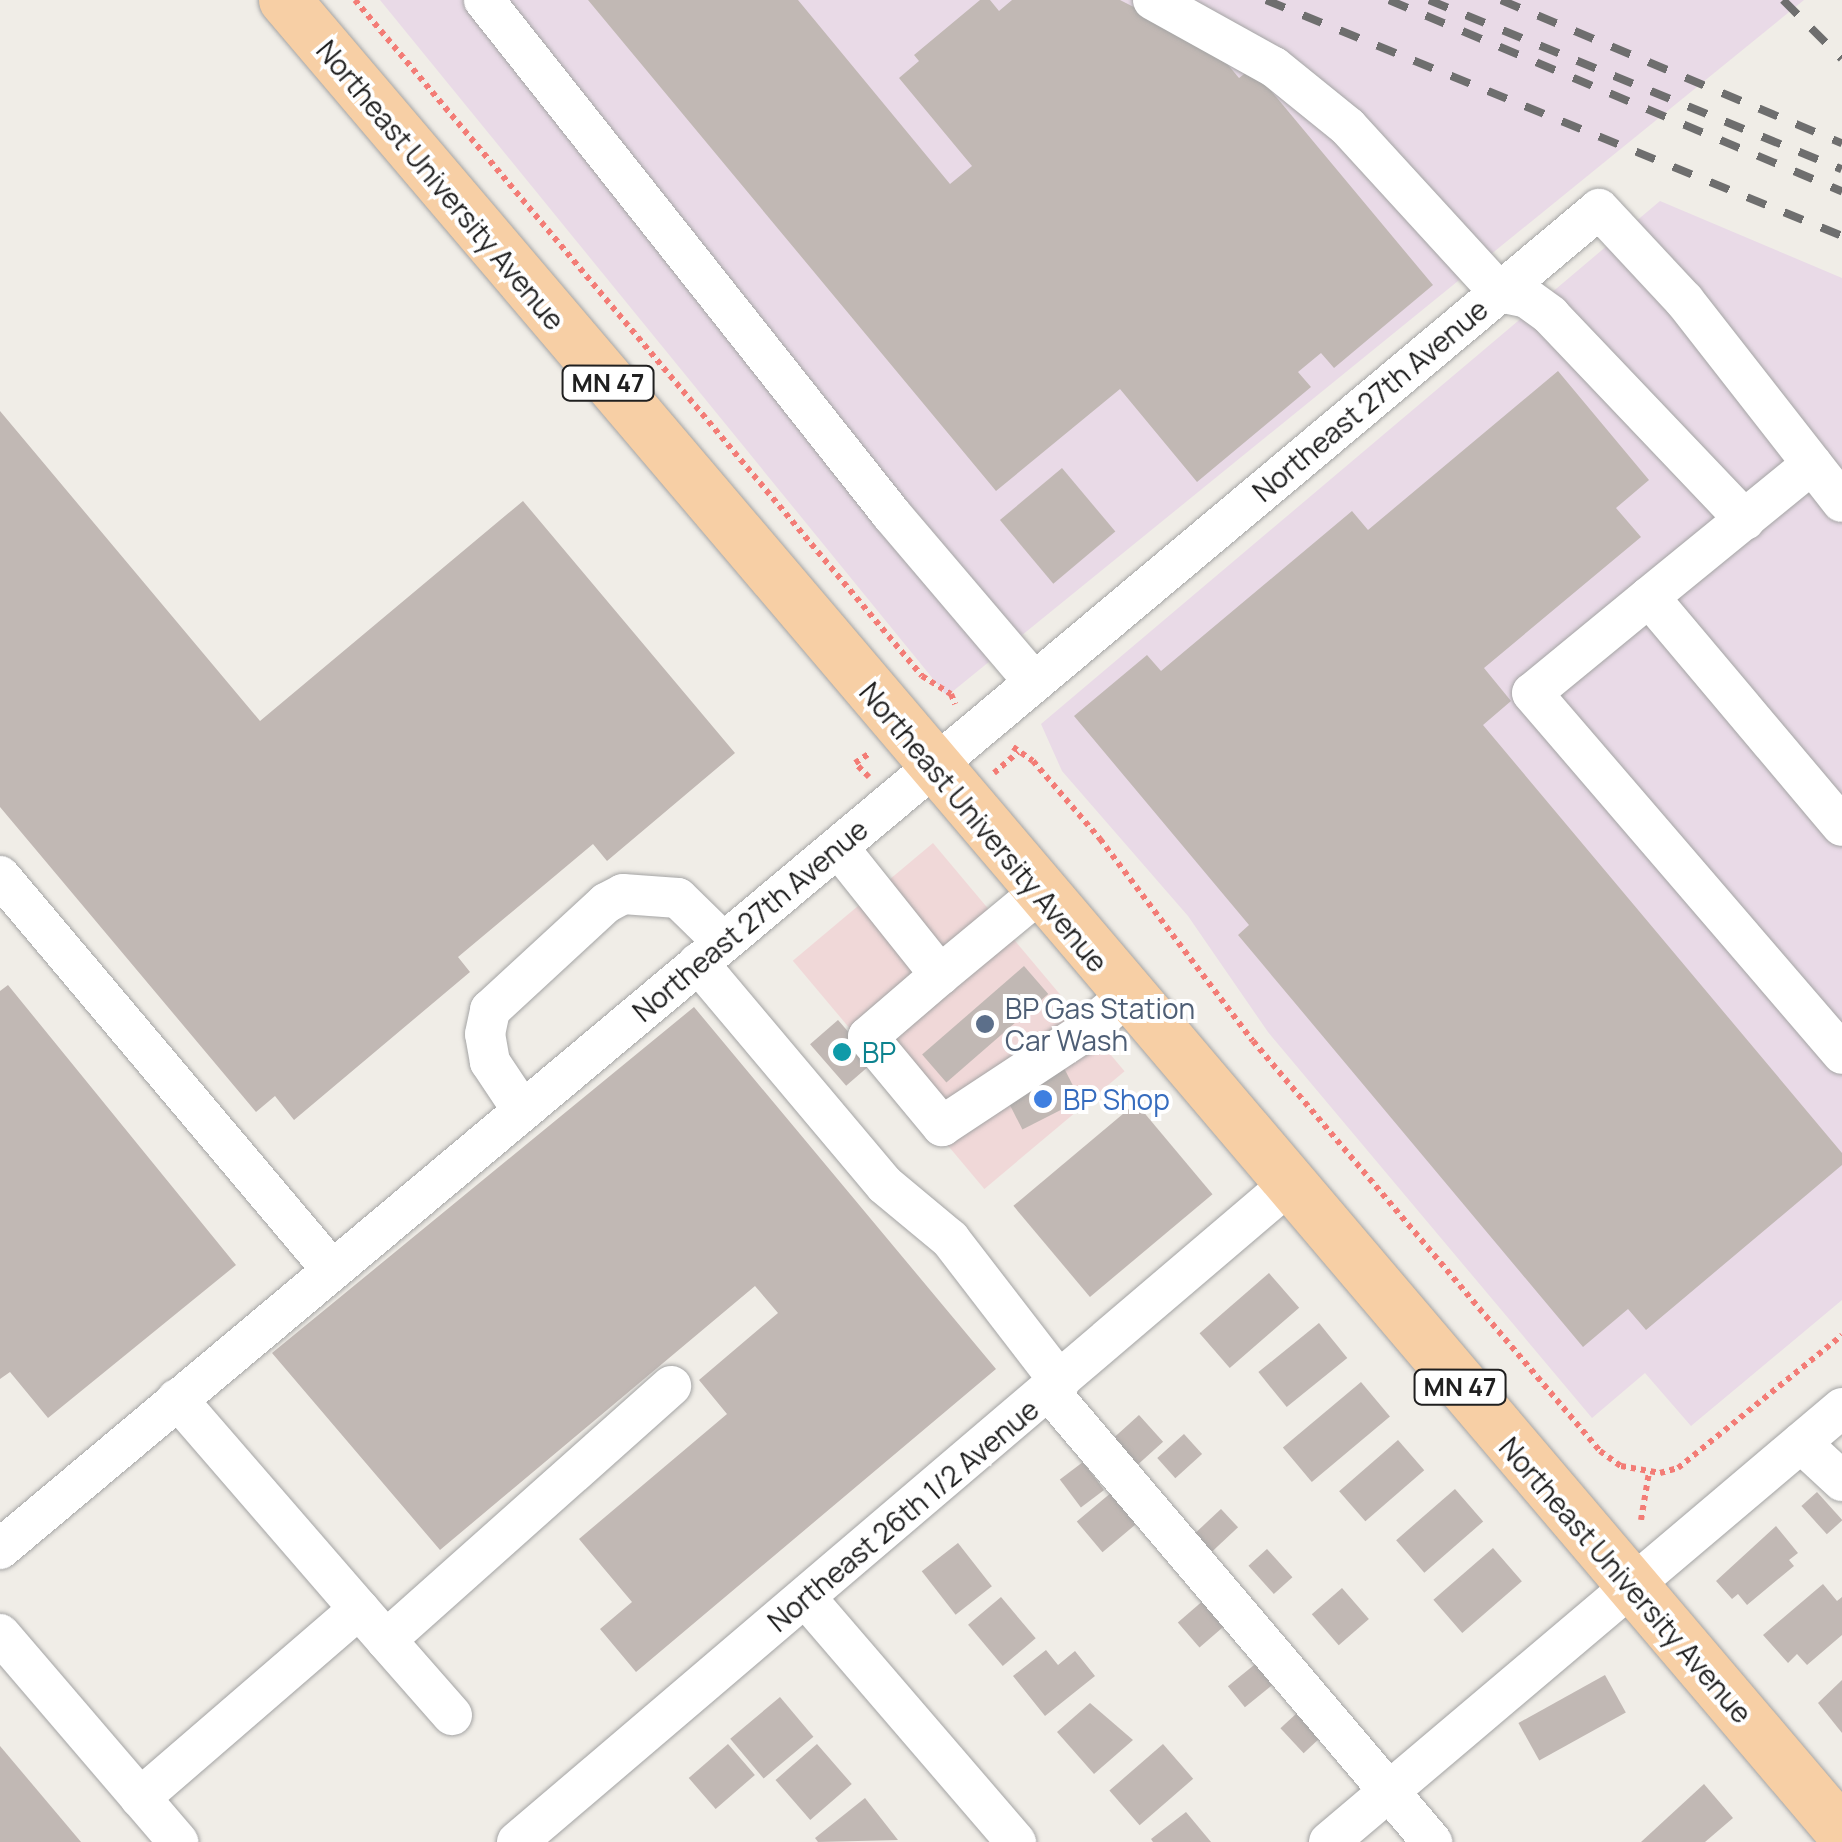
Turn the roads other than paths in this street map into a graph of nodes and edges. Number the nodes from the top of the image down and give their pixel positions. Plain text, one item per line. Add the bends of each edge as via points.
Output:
1 (285, 0) edge
2 (484, 0) edge
3 (1153, 0) edge
4 (1499, 292) junction
5 (1812, 464) junction
6 (1842, 502) edge
7 (1744, 520) junction
8 (1649, 597) junction
9 (1034, 682) junction
10 (932, 764) junction
11 (1842, 826) edge
12 (838, 847) junction
13 (0, 876) edge
14 (1039, 893) junction
15 (711, 953) junction
16 (940, 975) junction
17 (1127, 996) junction
18 (1842, 1054) edge
19 (522, 1110) junction
20 (1287, 1186) junction
21 (332, 1270) junction
22 (671, 1386) dead end
23 (1054, 1386) junction
24 (177, 1400) junction
25 (1842, 1408) edge
26 (1801, 1443) junction
27 (1842, 1481) edge
28 (0, 1548) edge
29 (1633, 1588) junction
30 (806, 1598) junction
31 (359, 1610) junction
32 (0, 1634) edge
33 (386, 1640) junction
34 (452, 1716) dead end
35 (1389, 1792) junction
36 (140, 1798) junction
37 (1842, 1832) edge
38 (178, 1842) edge
39 (517, 1842) edge
40 (1016, 1842) edge
41 (1329, 1842) edge
42 (1432, 1842) edge

1 - 10 main road, Northeast University Avenue / MN 47
2 - 9 street via 892,515
3 - 4 street via 1274,67 1348,128
4 - 5 street, Northeast 27th Avenue via 1598,209 1684,300
4 - 7 street via 1527,298 1550,315
4 - 9 street, Northeast 27th Avenue
5 - 6 street
5 - 7 street
7 - 8 street
8 - 11 street
8 - 18 street via 1532,693
9 - 10 street, Northeast 27th Avenue
10 - 12 street, Northeast 27th Avenue
10 - 14 main road, Northeast University Avenue / MN 47
12 - 15 street, Northeast 27th Avenue
12 - 16 street
13 - 21 street
14 - 16 street
14 - 17 main road, Northeast University Avenue / MN 47
15 - 19 street, Northeast 27th Avenue
15 - 19 street via 678,898 623,894 606,903 490,1010 490,1062
15 - 23 street via 885,1184 950,1239
16 - 17 street via 868,1037 942,1126
17 - 20 main road, Northeast University Avenue / MN 47
19 - 21 street, Northeast 27th Avenue
20 - 23 street, Northeast 26th 1/2 Avenue
20 - 29 main road, Northeast University Avenue / MN 47
21 - 24 street, Northeast 27th Avenue
22 - 33 street
23 - 30 street, Northeast 26th 1/2 Avenue
23 - 35 street
24 - 28 street, Northeast 27th Avenue
24 - 31 street
25 - 26 street
26 - 27 street
26 - 29 street
29 - 35 street
29 - 37 main road, Northeast University Avenue / MN 47
30 - 39 street, Northeast 26th 1/2 Avenue
30 - 40 street
31 - 33 street
31 - 36 street
32 - 36 street
33 - 34 street
35 - 41 street
35 - 42 street
36 - 38 street

